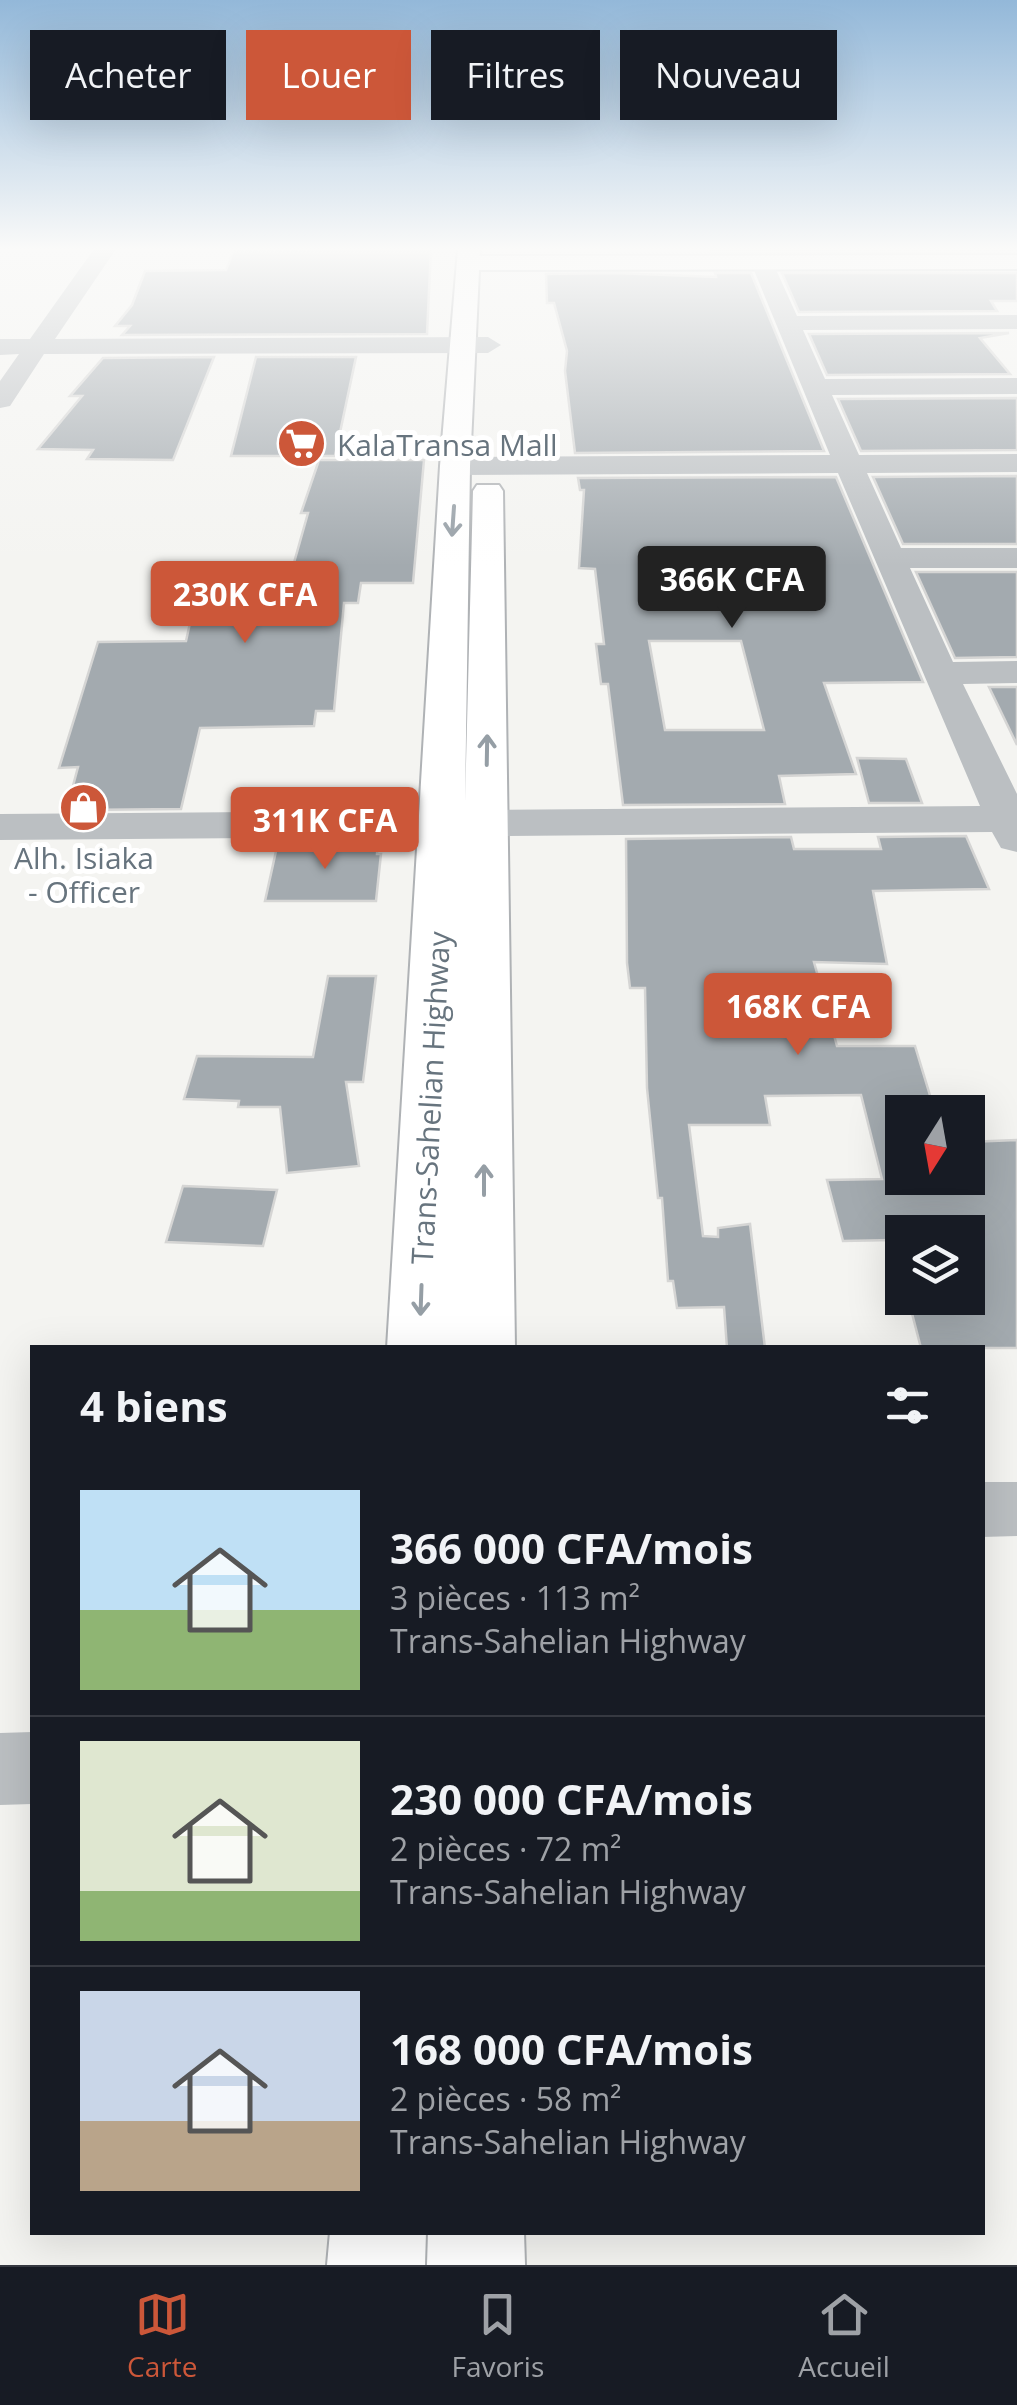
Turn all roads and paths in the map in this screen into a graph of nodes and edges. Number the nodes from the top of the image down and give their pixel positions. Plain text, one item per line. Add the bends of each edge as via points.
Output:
1 (31, 355) edge
2 (475, 355) edge
3 (802, 355) edge
4 (1017, 386) edge
5 (816, 387) junction
6 (0, 400) edge
7 (1017, 463) edge
8 (850, 464) junction
9 (471, 466) junction
10 (890, 558) junction
11 (1017, 558) edge
12 (1017, 672) edge
13 (939, 673) junction
14 (487, 823) junction
15 (443, 824) junction
16 (1014, 826) edge
17 (0, 827) edge
18 (419, 1345) edge
19 (484, 1345) edge
20 (1017, 1509) edge
21 (985, 1510) edge
22 (30, 1768) edge
23 (0, 1769) edge
24 (378, 2235) edge
25 (476, 2235) edge
26 (376, 2265) edge
27 (476, 2265) edge

1 - 6 street
2 - 9 main road, Trans-Sahelian Highway
3 - 5 street
4 - 5 street
5 - 8 street
7 - 8 street
8 - 9 street
8 - 10 street
14 -> 9 main road, Trans-Sahelian Highway
9 -> 15 main road, Trans-Sahelian Highway
10 - 11 street
10 - 13 street
12 - 13 street
13 - 16 street
14 - 15 street
14 - 16 street
19 -> 14 main road, Trans-Sahelian Highway
15 - 17 street
15 -> 18 main road, Trans-Sahelian Highway
20 - 21 street
22 - 23 street
24 - 26 main road
25 - 27 main road

